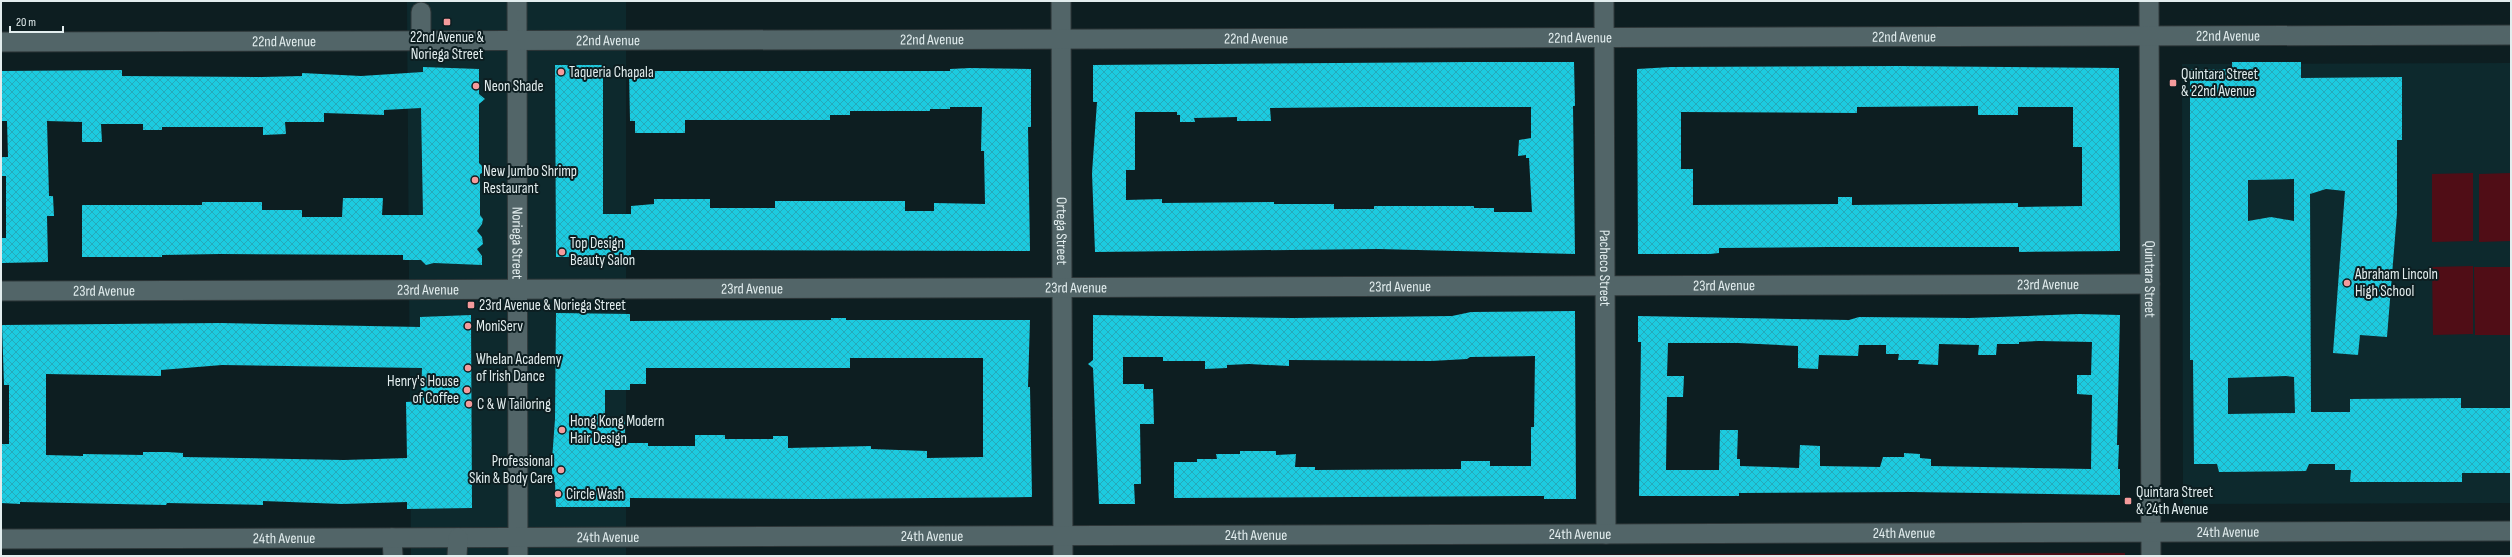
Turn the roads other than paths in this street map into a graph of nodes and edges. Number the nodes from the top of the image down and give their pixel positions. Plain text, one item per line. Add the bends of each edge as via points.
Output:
1 (517, 1) edge
2 (1061, 1) edge
3 (1604, 1) edge
4 (2149, 1) edge
5 (421, 12) dead end
6 (2511, 35) edge
7 (2149, 36) junction
8 (1604, 38) junction
9 (1062, 39) junction
10 (421, 41) junction
11 (517, 41) junction
12 (1, 42) edge
13 (2150, 284) junction
14 (1606, 286) junction
15 (1062, 287) junction
16 (518, 289) junction
17 (1, 291) edge
18 (2511, 531) edge
19 (2151, 532) junction
20 (1606, 534) junction
21 (1063, 536) junction
22 (1, 539) edge
23 (393, 547) edge
24 (458, 547) edge
25 (518, 547) edge
26 (1063, 556) edge
27 (2151, 556) edge

1 - 11 street, Noriega Street
2 - 9 street, Ortega Street
3 - 8 street, Pacheco Street
4 - 7 street, Quintara Street
5 - 10 street
6 - 7 street, 22nd Avenue
7 - 8 street, 22nd Avenue
7 - 13 street, Quintara Street
8 - 9 street, 22nd Avenue
8 - 14 street, Pacheco Street
9 - 11 street, 22nd Avenue
9 - 15 street, Ortega Street
10 - 11 street, 22nd Avenue
10 - 12 street, 22nd Avenue
11 - 16 street, Noriega Street
13 - 14 street, 23rd Avenue
13 - 19 street, Quintara Street
14 - 15 street, 23rd Avenue
14 - 20 street, Pacheco Street
15 - 16 street, 23rd Avenue
15 - 21 street, Ortega Street
16 - 17 street, 23rd Avenue
16 - 25 street, Noriega Street
18 - 19 street, 24th Avenue
19 - 20 street, 24th Avenue
19 - 27 street, Quintara Street
20 - 21 street, 24th Avenue
21 - 25 street, 24th Avenue
21 - 26 street, Ortega Street
22 - 23 street, 24th Avenue
23 - 24 street, 24th Avenue
24 - 25 street, 24th Avenue

